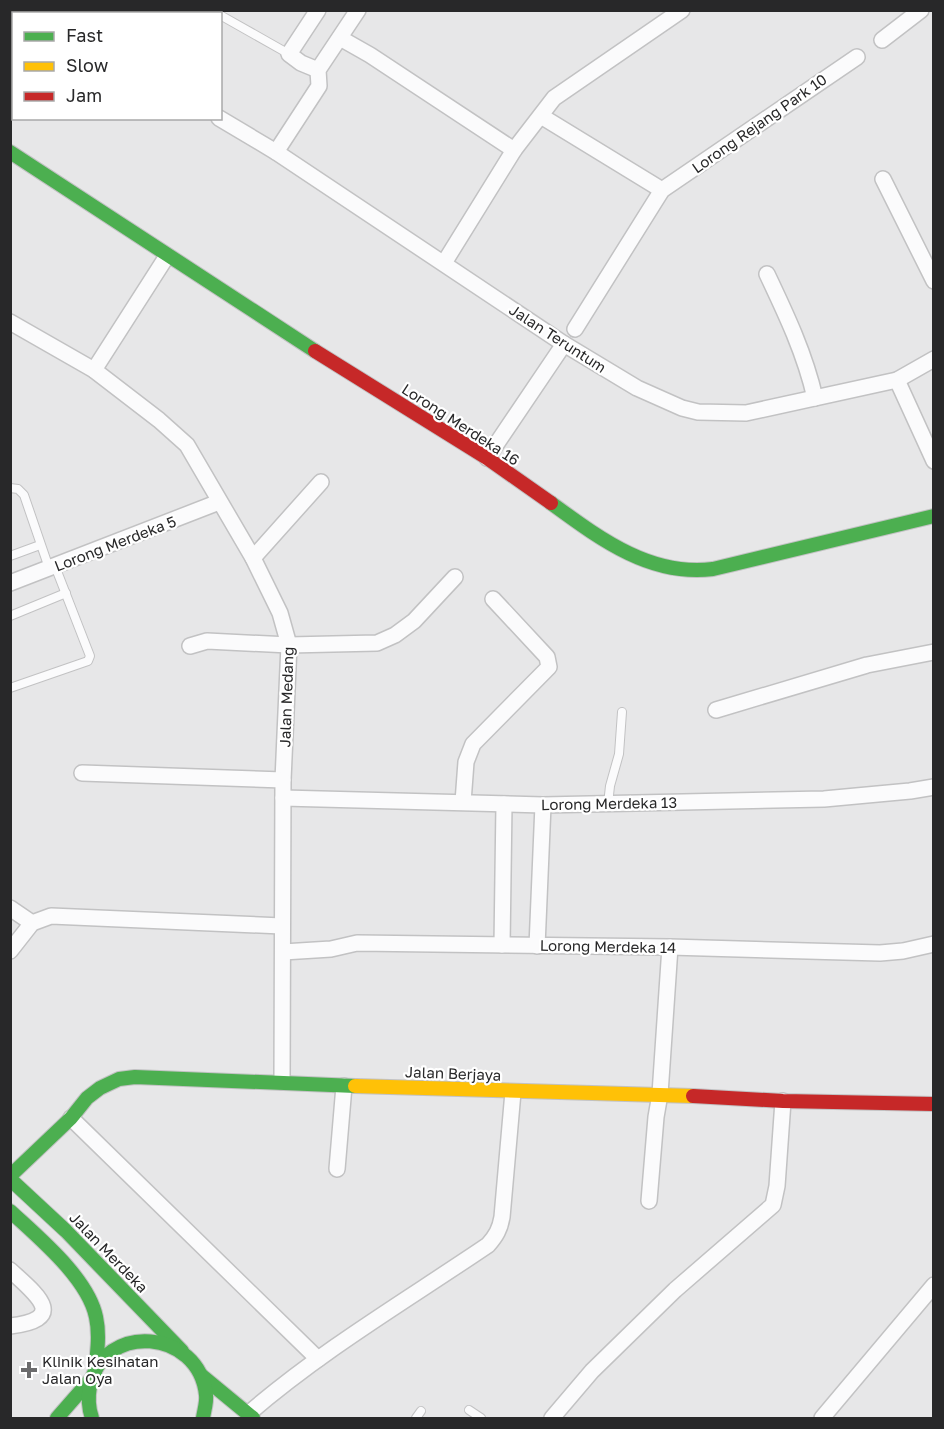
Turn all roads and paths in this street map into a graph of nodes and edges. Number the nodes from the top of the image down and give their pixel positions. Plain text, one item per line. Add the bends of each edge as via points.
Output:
1 (318, 10) edge
2 (358, 10) edge
3 (682, 10) edge
4 (921, 10) edge
5 (222, 16) edge
6 (340, 38) junction
7 (882, 40) dead end
8 (290, 54) junction
9 (857, 57) dead end
10 (318, 70) junction
11 (541, 116) junction
12 (222, 120) edge
13 (514, 150) junction
14 (10, 152) edge
15 (276, 152) junction
16 (883, 179) dead end
17 (662, 190) junction
18 (167, 256) junction
19 (444, 263) junction
20 (767, 274) dead end
21 (933, 281) edge
22 (10, 322) edge
23 (575, 329) dead end
24 (564, 344) junction
25 (933, 359) edge
26 (94, 370) junction
27 (897, 380) junction
28 (814, 398) junction
29 (487, 458) junction
30 (933, 461) edge
31 (321, 482) dead end
32 (10, 488) edge
33 (219, 502) junction
34 (933, 516) edge
35 (40, 545) junction
36 (10, 556) edge
37 (254, 558) junction
38 (52, 567) junction
39 (455, 577) dead end
40 (10, 584) edge
41 (66, 593) junction
42 (493, 599) dead end
43 (10, 616) edge
44 (289, 645) junction
45 (190, 646) dead end
46 (933, 652) edge
47 (10, 687) edge
48 (716, 710) dead end
49 (622, 712) dead end
50 (82, 773) dead end
51 (283, 780) junction
52 (933, 787) edge
53 (283, 798) junction
54 (464, 802) junction
55 (504, 804) junction
56 (608, 804) junction
57 (543, 805) junction
58 (10, 908) edge
59 (32, 923) junction
60 (282, 926) junction
61 (933, 944) edge
62 (502, 945) junction
63 (537, 946) junction
64 (670, 946) junction
65 (10, 951) edge
66 (283, 952) junction
67 (282, 1082) junction
68 (344, 1086) junction
69 (513, 1092) junction
70 (660, 1094) junction
71 (783, 1101) junction
72 (933, 1104) edge
73 (71, 1118) junction
74 (337, 1169) dead end
75 (10, 1178) edge
76 (649, 1201) dead end
77 (10, 1210) edge
78 (10, 1270) edge
79 (933, 1285) edge
80 (10, 1326) edge
81 (182, 1351) junction
82 (318, 1359) junction
83 (93, 1375) junction
84 (202, 1376) junction
85 (469, 1410) dead end
86 (421, 1411) dead end
87 (250, 1416) edge
88 (57, 1419) edge
89 (92, 1419) edge
90 (203, 1419) edge
91 (416, 1419) edge
92 (481, 1419) edge
93 (552, 1419) edge
94 (822, 1419) edge

1 - 8 street
2 - 6 street
3 - 11 street via 554,98
4 - 7 street
5 - 8 lane
6 - 10 street
6 - 13 street
8 - 10 street
9 - 17 street, Lorong Rejang Park 10
10 - 15 street via 319,86
11 - 13 street
11 - 17 street
12 - 15 street, Jalan Teruntum
13 - 19 street
14 - 18 street, Lorong Merdeka 16
15 - 19 street, Jalan Teruntum
16 - 21 street
17 - 23 street, Lorong Rejang Park 10
18 - 26 street
18 - 29 street, Lorong Merdeka 16
19 - 24 street, Jalan Teruntum
20 - 28 street via 796,337
22 - 26 street, Jalan Medang
24 - 28 street, Jalan Teruntum via 637,388 698,412 746,413
24 - 29 street
25 - 27 street, Jalan Teruntum
26 - 33 street, Jalan Medang via 187,445
27 - 28 street, Jalan Teruntum
27 - 30 street
29 - 34 street, Lorong Merdeka 16 via 603,541 657,565 684,570 713,569
31 - 37 street
32 - 35 lane via 24,495
33 - 37 street, Jalan Medang
33 - 38 street, Lorong Merdeka 5
35 - 36 lane
35 - 38 lane
37 - 44 street, Jalan Medang via 280,613
38 - 40 street, Lorong Merdeka 5
38 - 41 lane
39 - 44 street via 414,621 377,643
41 - 43 lane
41 - 47 lane via 90,652 88,661
42 - 54 street via 547,657 549,667 473,744 466,762
44 - 45 street via 207,641
44 - 51 street, Jalan Medang
46 - 48 street via 867,665
49 - 56 lane via 619,754
50 - 51 street
51 - 53 street, Jalan Medang
52 - 56 street, Lorong Merdeka 13 via 824,799
53 - 54 street, Lorong Merdeka 13
53 - 60 street, Jalan Medang
54 - 55 street, Lorong Merdeka 13
55 - 57 street, Lorong Merdeka 13
55 - 62 street
56 - 57 street, Lorong Merdeka 13
57 - 63 street
58 - 59 street
59 - 60 street via 51,916 82,916
59 - 65 street
60 - 66 street, Jalan Medang
61 - 64 street, Lorong Merdeka 14 via 880,953
62 - 63 street, Lorong Merdeka 14
62 - 66 street, Lorong Merdeka 14 via 357,942 331,950
63 - 64 street, Lorong Merdeka 14
64 - 70 street
66 - 67 street, Jalan Medang
67 - 68 street, Jalan Berjaya
67 - 73 street, Jalan Berjaya via 119,1079 87,1098
68 - 69 street, Jalan Berjaya
68 - 74 street
69 - 70 street, Jalan Berjaya
69 - 82 street via 500,1226 493,1240
70 - 71 street, Jalan Berjaya
70 - 76 street
71 - 72 street, Jalan Berjaya
71 - 93 street via 773,1205 675,1290 592,1371
73 - 75 street, Jalan Berjaya
73 - 82 street
75 - 81 street, Jalan Merdeka
77 - 83 street via 69,1271 90,1300 98,1328
78 - 80 street via 41,1299 43,1307 36,1320
79 - 94 street
81 - 83 street via 167,1343 133,1342 104,1358
81 - 84 street, Jalan Merdeka
82 - 87 street via 278,1388
83 - 88 street
83 - 89 street via 88,1395
84 - 87 street, Jalan Merdeka
84 - 90 street via 207,1392
85 - 92 lane
86 - 91 lane

